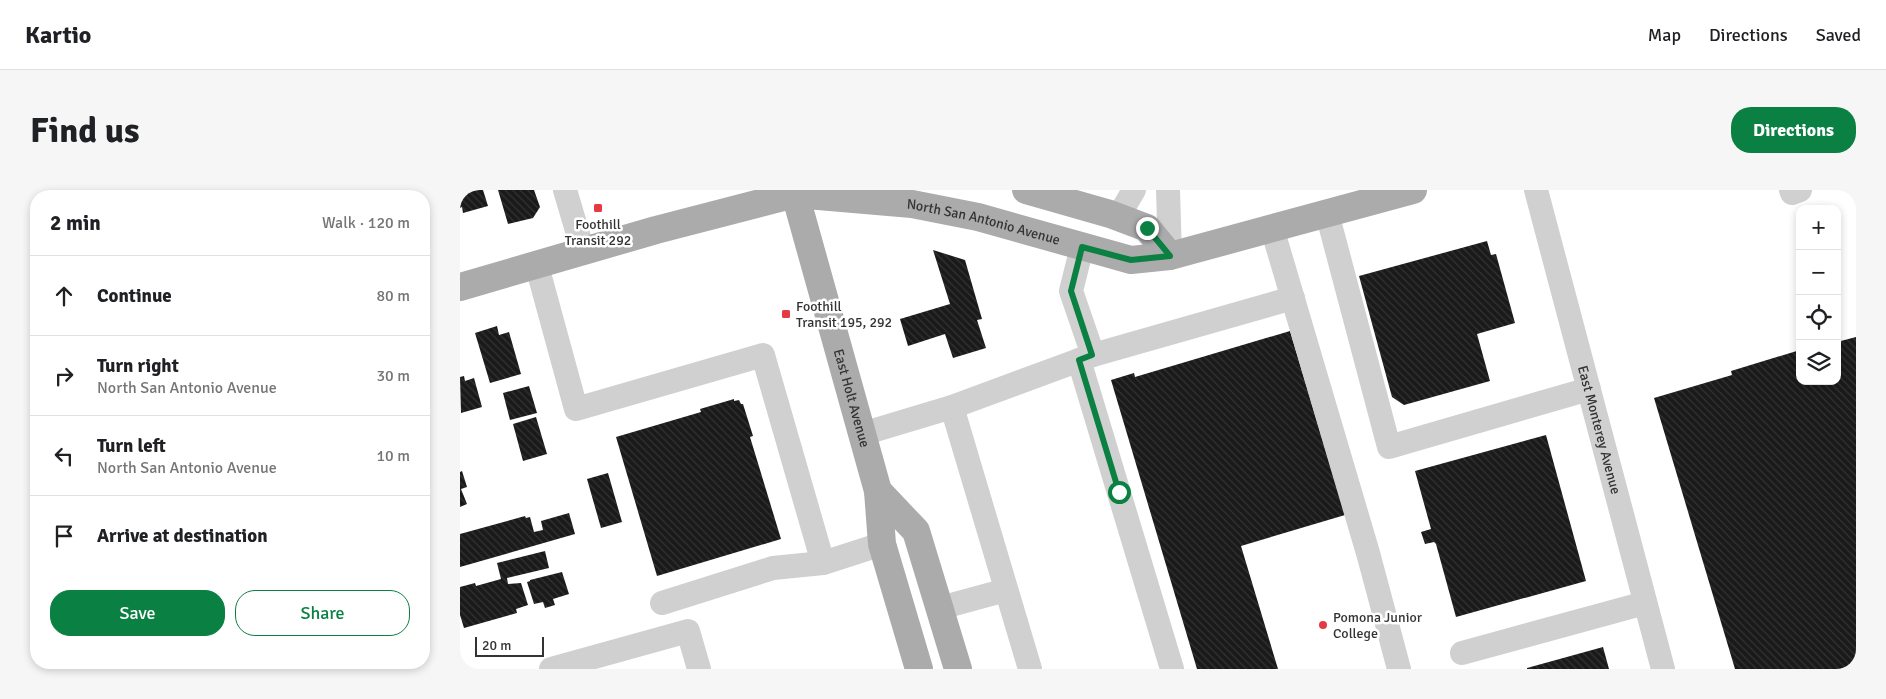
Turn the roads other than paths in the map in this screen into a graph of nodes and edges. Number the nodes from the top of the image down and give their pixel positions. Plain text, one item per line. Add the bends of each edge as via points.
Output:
1 (565, 190) edge
2 (1026, 190) edge
3 (1134, 190) edge
4 (1168, 190) edge
5 (1413, 190) edge
6 (1536, 190) edge
7 (1791, 190) edge
8 (1800, 190) edge
9 (798, 191) edge
10 (1352, 198) edge
11 (1327, 213) junction
12 (1118, 217) junction
13 (1272, 228) junction
14 (1082, 247) junction
15 (583, 251) junction
16 (1170, 256) junction
17 (537, 266) junction
18 (460, 287) edge
19 (1293, 298) junction
20 (1086, 357) junction
21 (1589, 389) junction
22 (952, 407) junction
23 (862, 434) junction
24 (878, 491) junction
25 (882, 544) junction
26 (823, 563) junction
27 (1006, 590) junction
28 (662, 603) dead end
29 (1645, 604) junction
30 (940, 608) junction
31 (1462, 653) dead end
32 (551, 669) edge
33 (699, 669) edge
34 (919, 669) edge
35 (958, 669) edge
36 (1030, 669) edge
37 (1172, 669) edge
38 (1399, 669) edge
39 (1663, 669) edge

1 - 15 street
2 - 12 main road
3 - 12 street
4 - 16 street
5 - 10 main road, North San Antonio Avenue
6 - 21 street, East Monterey Avenue
7 - 8 street via 1792,193
9 - 14 main road, North San Antonio Avenue via 912,204 978,217
9 - 15 main road, North San Antonio Avenue
9 - 23 main road, East Holt Avenue
10 - 11 main road, North San Antonio Avenue
11 - 13 main road, North San Antonio Avenue
11 - 21 street via 1389,447
12 - 16 main road via 1147,228
13 - 16 main road, North San Antonio Avenue
13 - 19 street
14 - 16 main road, North San Antonio Avenue via 1131,260
14 - 20 street via 1071,291
15 - 17 main road, North San Antonio Avenue
17 - 18 main road, North San Antonio Avenue
17 - 26 street via 576,410 763,355
19 - 20 street
19 - 38 street
20 - 22 street
20 - 37 street
21 - 29 street, East Monterey Avenue
22 - 23 street
22 - 27 street
23 - 24 main road, East Holt Avenue
24 - 25 main road, East Holt Avenue
24 - 30 main road, East Holt Avenue via 916,531
25 - 26 street
25 - 34 main road, East Holt Avenue
26 - 28 street via 773,568
27 - 30 street
27 - 36 street
29 - 31 street
29 - 39 street, East Monterey Avenue
30 - 35 main road, East Holt Avenue
32 - 33 street via 688,631

